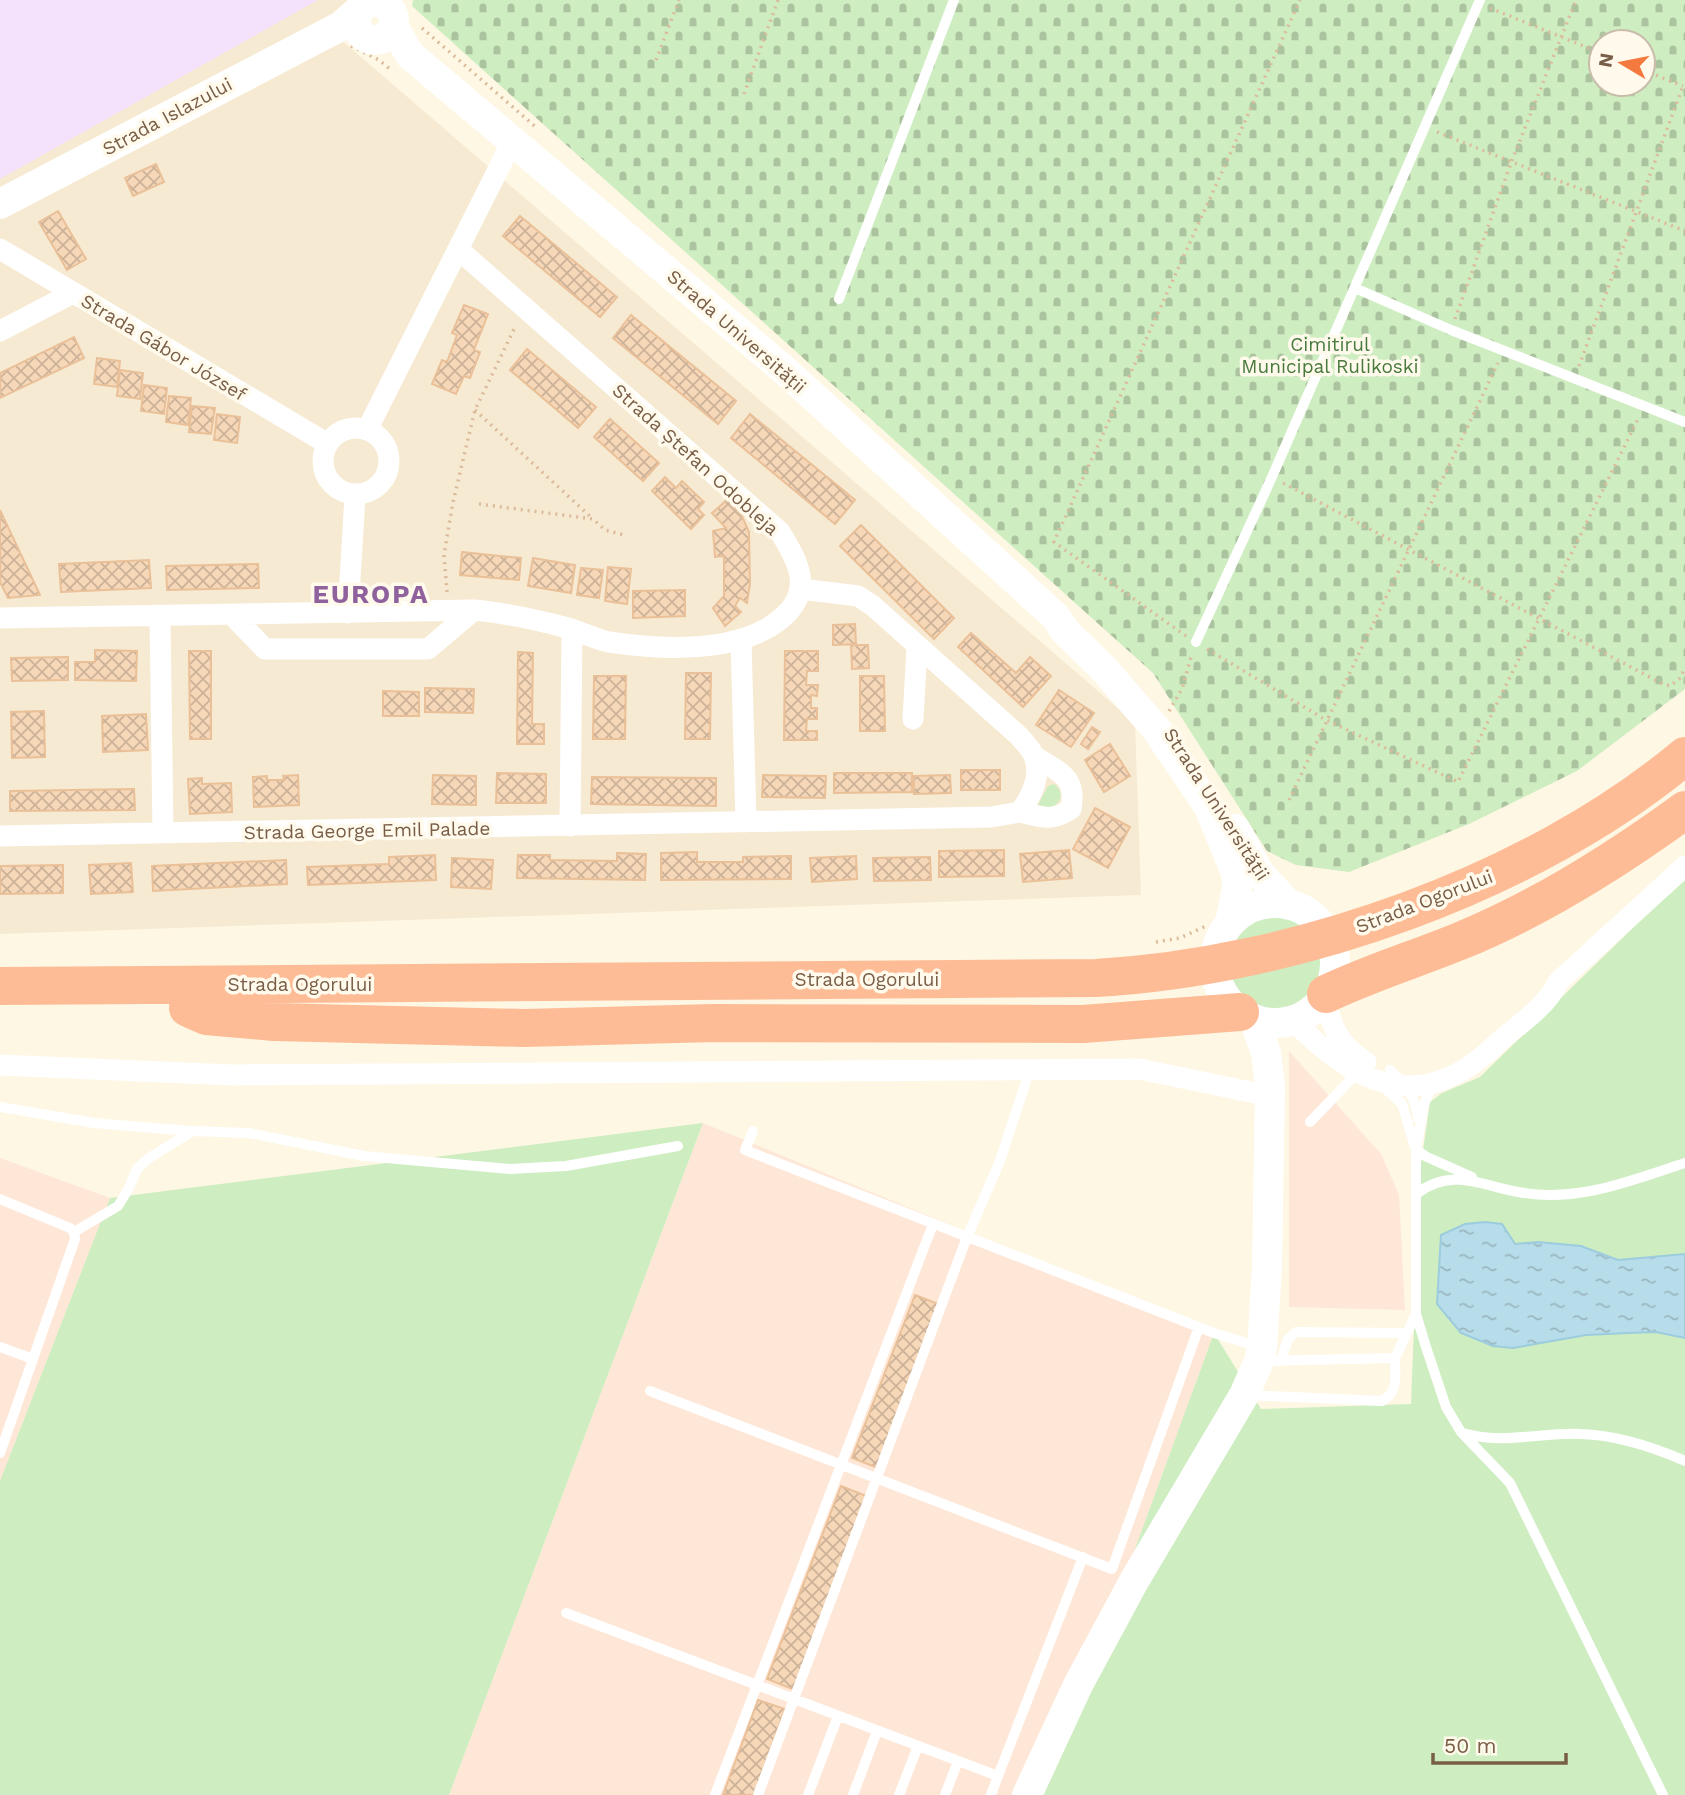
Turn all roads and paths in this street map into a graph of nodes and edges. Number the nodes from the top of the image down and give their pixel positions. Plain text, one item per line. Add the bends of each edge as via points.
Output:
1 (679, 0) edge
2 (778, 0) edge
3 (954, 0) edge
4 (1300, 0) edge
5 (1576, 0) edge
6 (1479, 1) edge
7 (371, 18) edge
8 (1562, 38) junction
9 (1587, 48) edge
10 (656, 60) dead end
11 (1657, 75) edge
12 (1684, 86) edge
13 (744, 94) dead end
14 (1425, 128) junction
15 (513, 140) junction
16 (1511, 163) junction
17 (0, 204) edge
18 (1635, 212) junction
19 (1685, 231) edge
20 (0, 249) edge
21 (458, 249) junction
22 (1355, 288) junction
23 (73, 293) junction
24 (839, 299) dead end
25 (525, 307) junction
26 (1451, 330) junction
27 (0, 331) edge
28 (1504, 351) junction
29 (1574, 379) junction
30 (1644, 406) junction
31 (475, 410) junction
32 (1685, 422) edge
33 (368, 430) junction
34 (328, 444) junction
35 (1272, 477) junction
36 (355, 496) junction
37 (479, 503) dead end
38 (593, 519) junction
39 (624, 535) dead end
40 (1410, 549) junction
41 (801, 589) junction
42 (474, 610) junction
43 (449, 611) junction
44 (348, 613) junction
45 (232, 615) junction
46 (160, 616) junction
47 (1056, 617) junction
48 (0, 618) edge
49 (1539, 618) junction
50 (572, 629) junction
51 (741, 640) junction
52 (1196, 642) junction
53 (917, 647) junction
54 (1685, 668) edge
55 (1168, 713) dead end
56 (913, 719) dead end
57 (1326, 720) junction
58 (1685, 730) edge
59 (1034, 756) junction
60 (1685, 756) edge
61 (1685, 785) edge
62 (1289, 800) dead end
63 (1685, 810) edge
64 (1020, 812) junction
65 (746, 822) junction
66 (570, 826) junction
67 (163, 833) junction
68 (0, 836) edge
69 (1685, 866) edge
70 (1299, 909) junction
71 (1221, 929) junction
72 (1355, 941) junction
73 (1146, 944) dead end
74 (1558, 982) junction
75 (0, 986) edge
76 (189, 996) junction
77 (1325, 996) junction
78 (0, 1009) edge
79 (1267, 1018) junction
80 (0, 1065) edge
81 (1030, 1069) junction
82 (1357, 1073) junction
83 (1384, 1076) junction
84 (1437, 1082) junction
85 (1407, 1086) junction
86 (1270, 1092) junction
87 (0, 1107) edge
88 (1310, 1122) dead end
89 (1419, 1125) junction
90 (191, 1131) junction
91 (754, 1132) dead end
92 (678, 1146) dead end
93 (1416, 1150) junction
94 (1685, 1163) edge
95 (1487, 1184) junction
96 (1416, 1194) junction
97 (0, 1199) edge
98 (933, 1224) junction
99 (74, 1232) junction
100 (967, 1237) junction
101 (1416, 1314) junction
102 (1199, 1326) junction
103 (1407, 1333) junction
104 (0, 1347) edge
105 (1268, 1357) junction
106 (1395, 1358) junction
107 (33, 1359) junction
108 (650, 1391) dead end
109 (1244, 1395) junction
110 (5, 1421) edge
111 (1461, 1432) junction
112 (0, 1452) edge
113 (1685, 1461) edge
114 (842, 1463) junction
115 (877, 1477) junction
116 (1083, 1557) junction
117 (566, 1613) dead end
118 (757, 1686) junction
119 (793, 1700) junction
120 (838, 1716) junction
121 (877, 1731) junction
122 (918, 1746) junction
123 (958, 1761) junction
124 (998, 1776) junction
125 (715, 1795) edge
126 (758, 1795) edge
127 (808, 1795) edge
128 (853, 1795) edge
129 (899, 1795) edge
130 (945, 1795) edge
131 (991, 1795) edge
132 (1027, 1795) edge
133 (1663, 1795) edge

1 - 10 path
2 - 13 path
3 - 24 lane
4 - 52 path via 1054,542
5 - 8 path
6 - 8 path
6 - 14 lane
7 - 15 main road, Strada Universității
7 - 17 main road, Strada Islazului
8 - 9 path
8 - 16 path
11 - 12 path
12 - 18 path
14 - 16 path
14 - 22 lane
15 - 21 street
15 - 47 main road, Strada Universității via 783,369
16 - 18 path
16 - 26 path
18 - 19 path
18 - 29 path
20 - 23 street, Strada Gábor József
21 - 25 street, Strada Ștefan Odobleja
21 - 33 street
22 - 26 lane
22 - 35 lane
23 - 27 street
23 - 34 street, Strada Gábor József
25 - 31 path
25 - 41 street, Strada Ștefan Odobleja via 780,532 797,559
26 - 28 lane
28 - 29 lane
28 - 40 path
29 - 30 lane
30 - 32 lane
30 - 49 path
31 - 38 path
31 - 43 path via 444,555
33 - 34 street via 344,430
33 - 36 street via 382,440 387,451 387,473 371,491
34 - 36 street via 322,460 324,471 332,485
35 - 40 path
35 - 52 lane
36 - 44 street
37 - 38 path
38 - 39 path via 605,530
40 - 49 path
40 - 57 path
41 - 51 street via 790,611 769,629
41 - 53 street, Strada George Emil Palade via 858,596
42 - 43 street
42 - 45 street via 428,649 265,649
42 - 50 street via 515,614
43 - 44 street
44 - 45 street
45 - 46 street
46 - 48 street
46 - 67 street
47 - 70 main road, Strada Universității via 1071,624 1112,660 1162,718 1221,804 1260,874
47 - 71 main road, Strada Universității via 1157,730 1209,807 1236,873 1237,887
49 - 54 path via 1661,683 1670,685
49 - 57 path via 1458,782
50 - 51 street via 606,641 651,646
50 - 66 street
51 - 65 street
52 - 55 path via 1182,689
52 - 57 path
53 - 56 street
53 - 59 street, Strada George Emil Palade via 1019,736
57 - 62 path
58 - 70 highway via 1562,819 1443,880 1351,913 1330,916
59 - 64 street via 1036,780 1031,798
59 - 64 street, Strada George Emil Palade via 1067,778 1074,792 1071,809 1057,818
60 - 72 highway, Strada Ogorului via 1601,817
61 - 72 highway, Strada Ogorului via 1605,842 1531,885 1434,926
63 - 77 highway via 1590,876 1540,902 1461,941
64 - 65 street, Strada George Emil Palade via 992,817
65 - 66 street, Strada George Emil Palade
66 - 67 street, Strada George Emil Palade
67 - 68 street, Strada George Emil Palade
69 - 74 street
70 - 71 main road via 1273,903 1257,906
70 - 77 main road via 1325,930 1333,951 1335,965
71 - 73 path
71 - 76 highway via 1135,957 1076,962 722,959 237,975 211,978
71 - 79 main road via 1216,973 1225,994
72 - 76 highway, Strada Ogorului via 1261,954 1192,979 1129,976
74 - 83 street via 1546,985 1457,1060 1430,1071
74 - 84 street via 1553,993 1476,1062
75 - 76 highway, Strada Ogorului
76 - 78 highway, Strada Ogorului
76 - 79 highway via 206,1016 524,1028 714,1023 1083,1024
77 - 79 main road via 1304,1016
77 - 83 street via 1333,1029 1346,1048
79 - 82 street via 1313,1040
79 - 86 main road
80 - 81 street via 232,1075
81 - 86 street via 1139,1069
81 - 100 lane via 1013,1126
82 - 83 street
82 - 88 lane
83 - 85 street
83 - 93 lane via 1402,1104
84 - 85 street
84 - 89 lane
85 - 89 lane
86 - 105 main road
87 - 90 lane via 94,1124
89 - 93 lane
90 - 92 lane via 249,1133 364,1156 510,1169 566,1166
90 - 99 lane via 137,1168 118,1206
91 - 98 lane via 745,1150
93 - 95 lane
93 - 96 lane
94 - 95 lane via 1594,1192 1550,1195
95 - 96 lane via 1446,1179
96 - 101 lane
97 - 99 lane
98 - 100 lane
98 - 114 lane
99 - 107 lane
100 - 102 lane
100 - 115 lane
101 - 103 lane
101 - 111 lane via 1446,1406
102 - 105 lane
102 - 116 lane via 1112,1569
103 - 105 lane via 1296,1332
103 - 106 lane
104 - 107 lane
105 - 106 lane
105 - 109 main road
106 - 109 lane via 1395,1385 1382,1401
107 - 110 lane
108 - 114 lane
109 - 132 main road via 1134,1581 1078,1685
110 - 112 lane
111 - 113 lane via 1477,1437 1593,1435 1652,1447
111 - 133 lane via 1510,1483
114 - 115 lane
114 - 118 lane
115 - 116 lane
115 - 119 lane
116 - 124 lane
117 - 118 lane
118 - 119 lane
118 - 125 lane
119 - 120 lane
119 - 126 lane
120 - 121 lane
120 - 127 lane
121 - 122 lane
121 - 128 lane
122 - 123 lane
122 - 129 lane
123 - 124 lane
123 - 130 lane
124 - 131 lane

